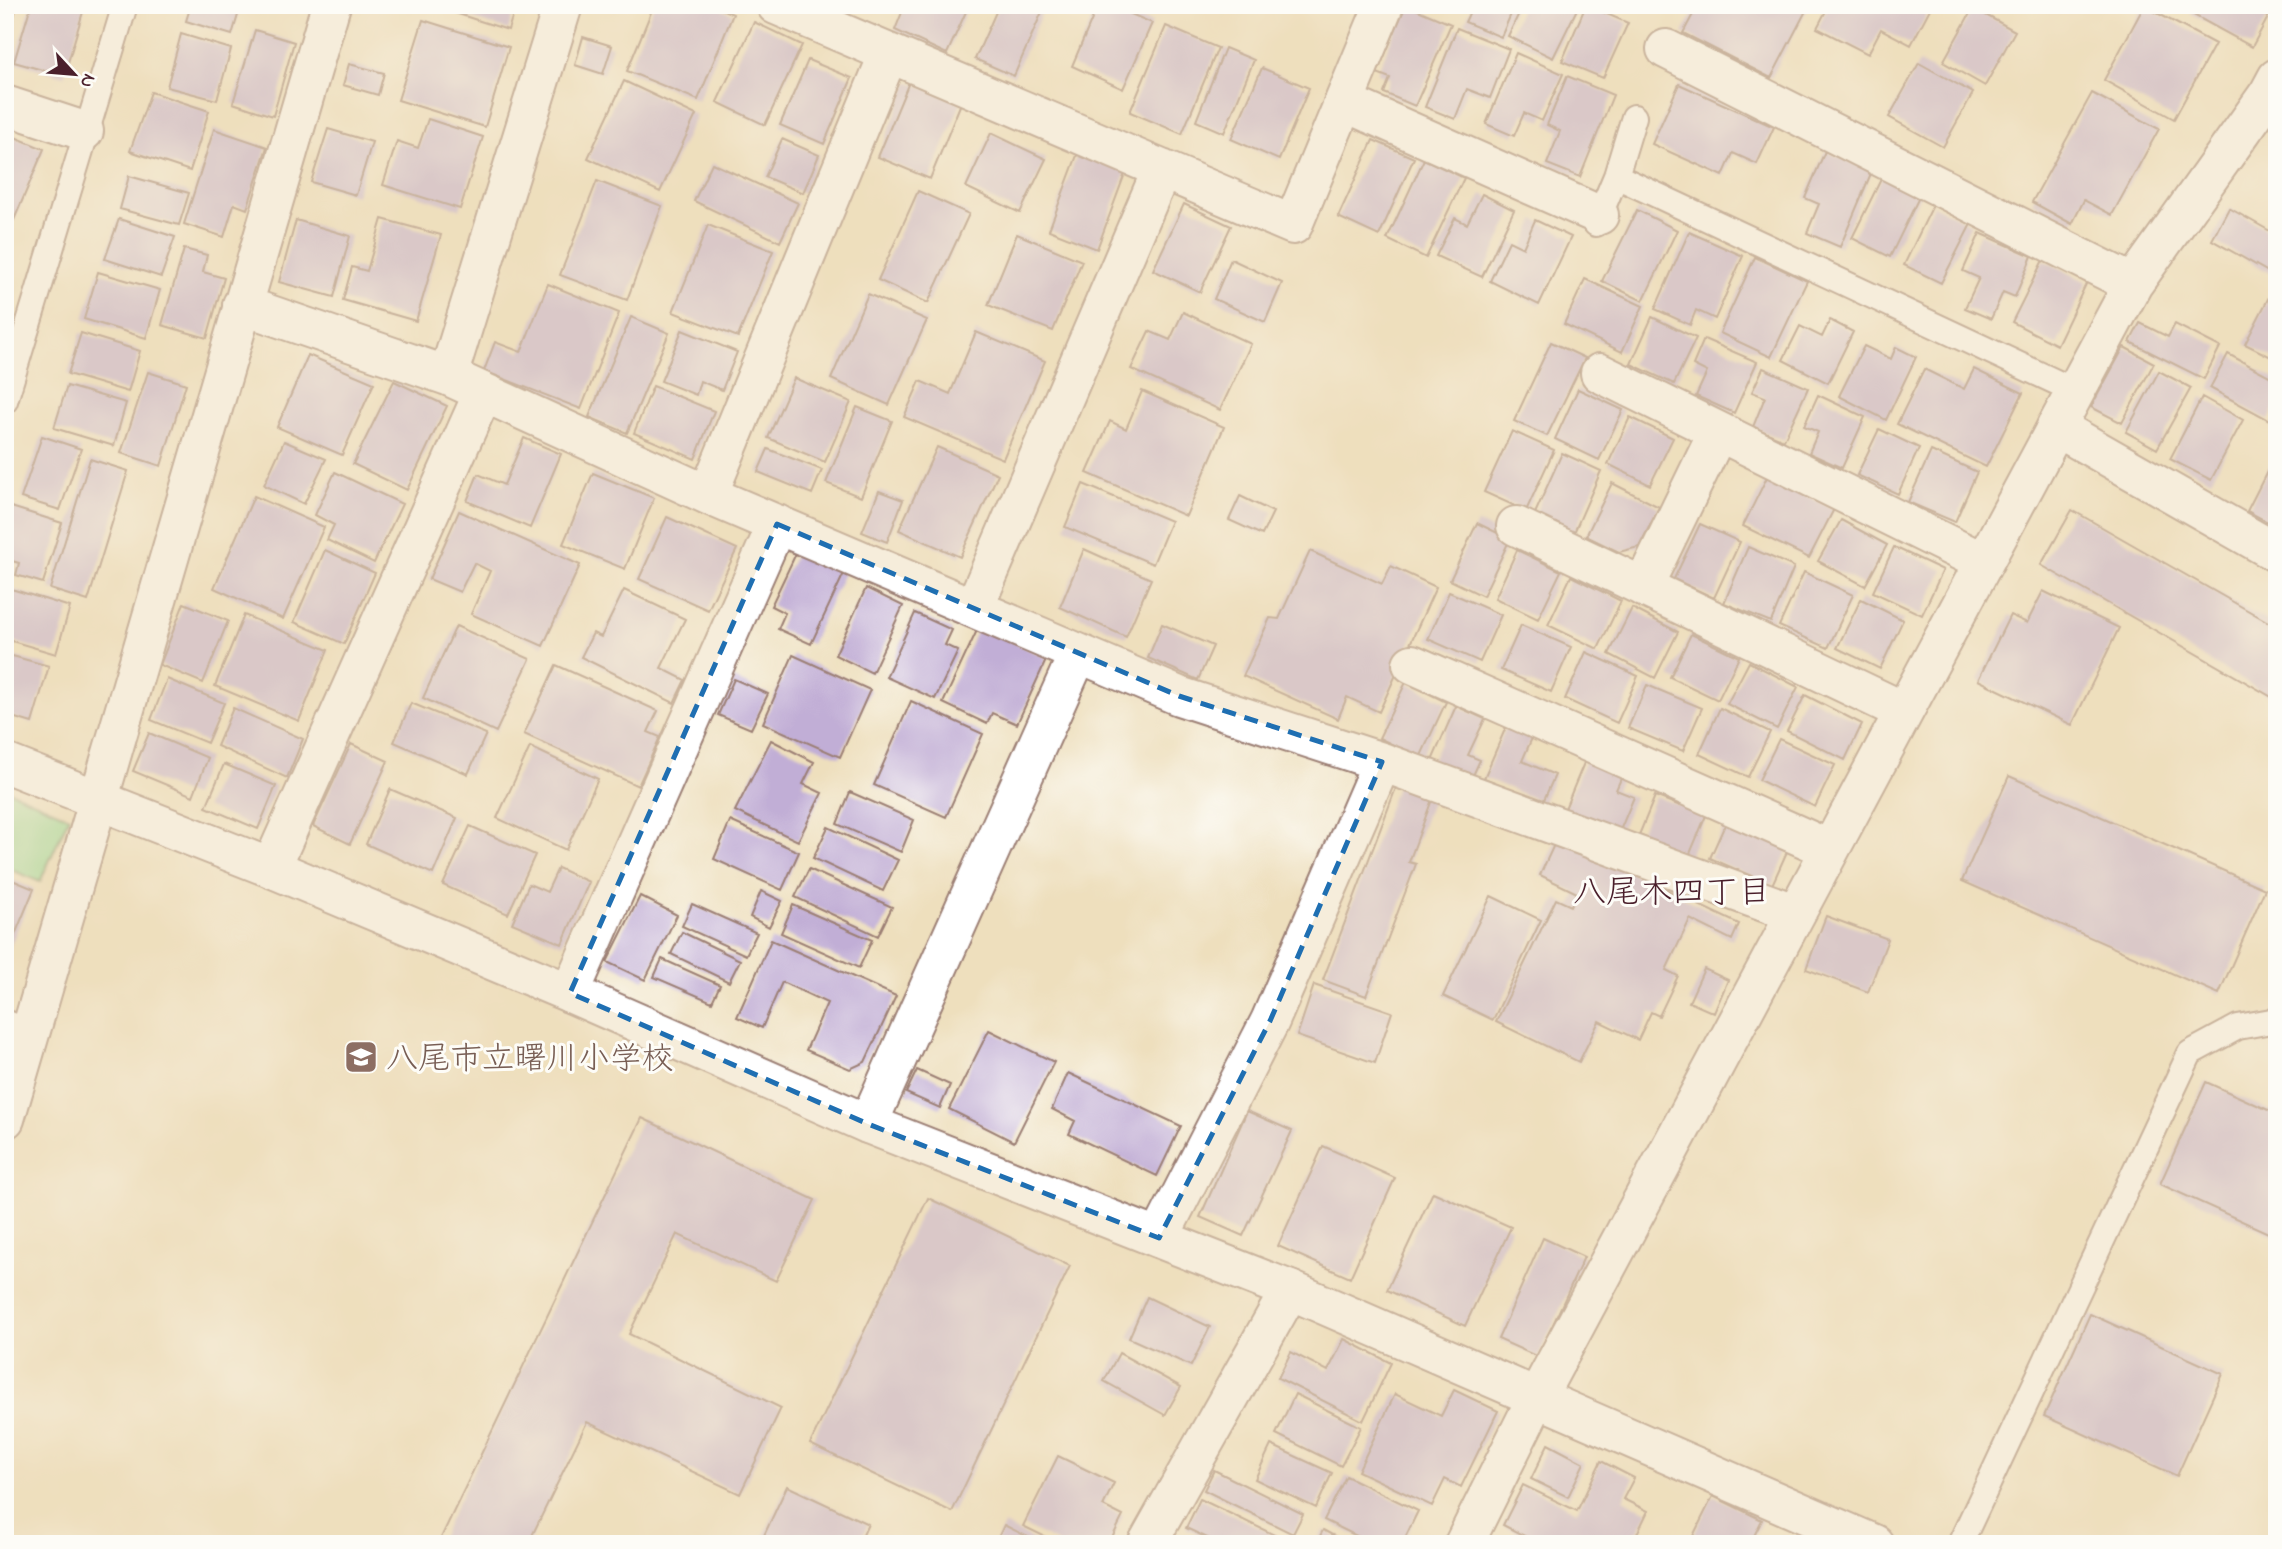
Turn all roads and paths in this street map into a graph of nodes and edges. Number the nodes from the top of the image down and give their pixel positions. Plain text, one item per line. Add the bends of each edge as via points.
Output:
1 (125, 5) edge
2 (331, 5) edge
3 (563, 5) edge
4 (776, 5) edge
5 (1384, 5) edge
6 (1666, 49) dead end
7 (889, 53) junction
8 (2277, 78) edge
9 (1344, 102) junction
10 (5, 105) edge
11 (1634, 117) dead end
12 (84, 131) junction
13 (1162, 169) junction
14 (1616, 176) junction
15 (1598, 220) joint
16 (2133, 284) junction
17 (242, 305) junction
18 (1600, 373) dead end
19 (448, 376) junction
20 (2075, 391) junction
21 (483, 393) junction
22 (5, 401) edge
23 (2056, 426) junction
24 (1718, 432) junction
25 (708, 495) junction
26 (777, 524) junction
27 (1516, 526) dead end
28 (2277, 553) edge
29 (1983, 562) junction
30 (1643, 587) junction
31 (974, 608) junction
32 (1079, 654) junction
33 (1412, 664) dead end
34 (1903, 711) junction
35 (1382, 762) junction
36 (5, 763) edge
37 (99, 802) junction
38 (1829, 849) junction
39 (271, 868) junction
40 (1794, 913) junction
41 (570, 993) junction
42 (2277, 1020) edge
43 (18, 1028) edge
44 (5, 1119) edge
45 (868, 1124) junction
46 (1159, 1237) junction
47 (1290, 1290) junction
48 (1537, 1397) junction
49 (1817, 1532) edge
50 (1147, 1544) edge
51 (1464, 1544) edge
52 (1874, 1544) edge
53 (1960, 1544) edge

1 - 12 lane
2 - 17 street
3 - 19 street
4 - 7 street
5 - 9 street
6 - 16 street
7 - 13 street
7 - 25 street
8 - 16 street
9 - 13 street via 1293,225
9 - 15 street
10 - 12 street
11 - 14 lane
12 - 22 lane
13 - 31 street
14 - 15 lane
14 - 20 lane
16 - 20 street
17 - 19 street
17 - 37 street
18 - 24 street
19 - 21 street
20 - 23 street
21 - 25 street
21 - 39 street
23 - 28 street
23 - 29 street
24 - 29 street
24 - 30 street
25 - 26 street
26 - 31 street
26 - 41 street
27 - 30 street
29 - 34 street
30 - 34 street
31 - 32 street
32 - 35 street via 1179,696
32 - 45 street
33 - 38 street
34 - 38 street
35 - 40 street
35 - 46 street via 1269,1021
36 - 37 street
37 - 39 street
37 - 43 street
38 - 40 street
39 - 41 street
40 - 48 street
41 - 45 street
42 - 53 lane via 2238,1027 2190,1053
43 - 44 street
45 - 46 street
46 - 47 street
47 - 48 street
47 - 50 street
48 - 49 street
48 - 51 street
49 - 52 street

